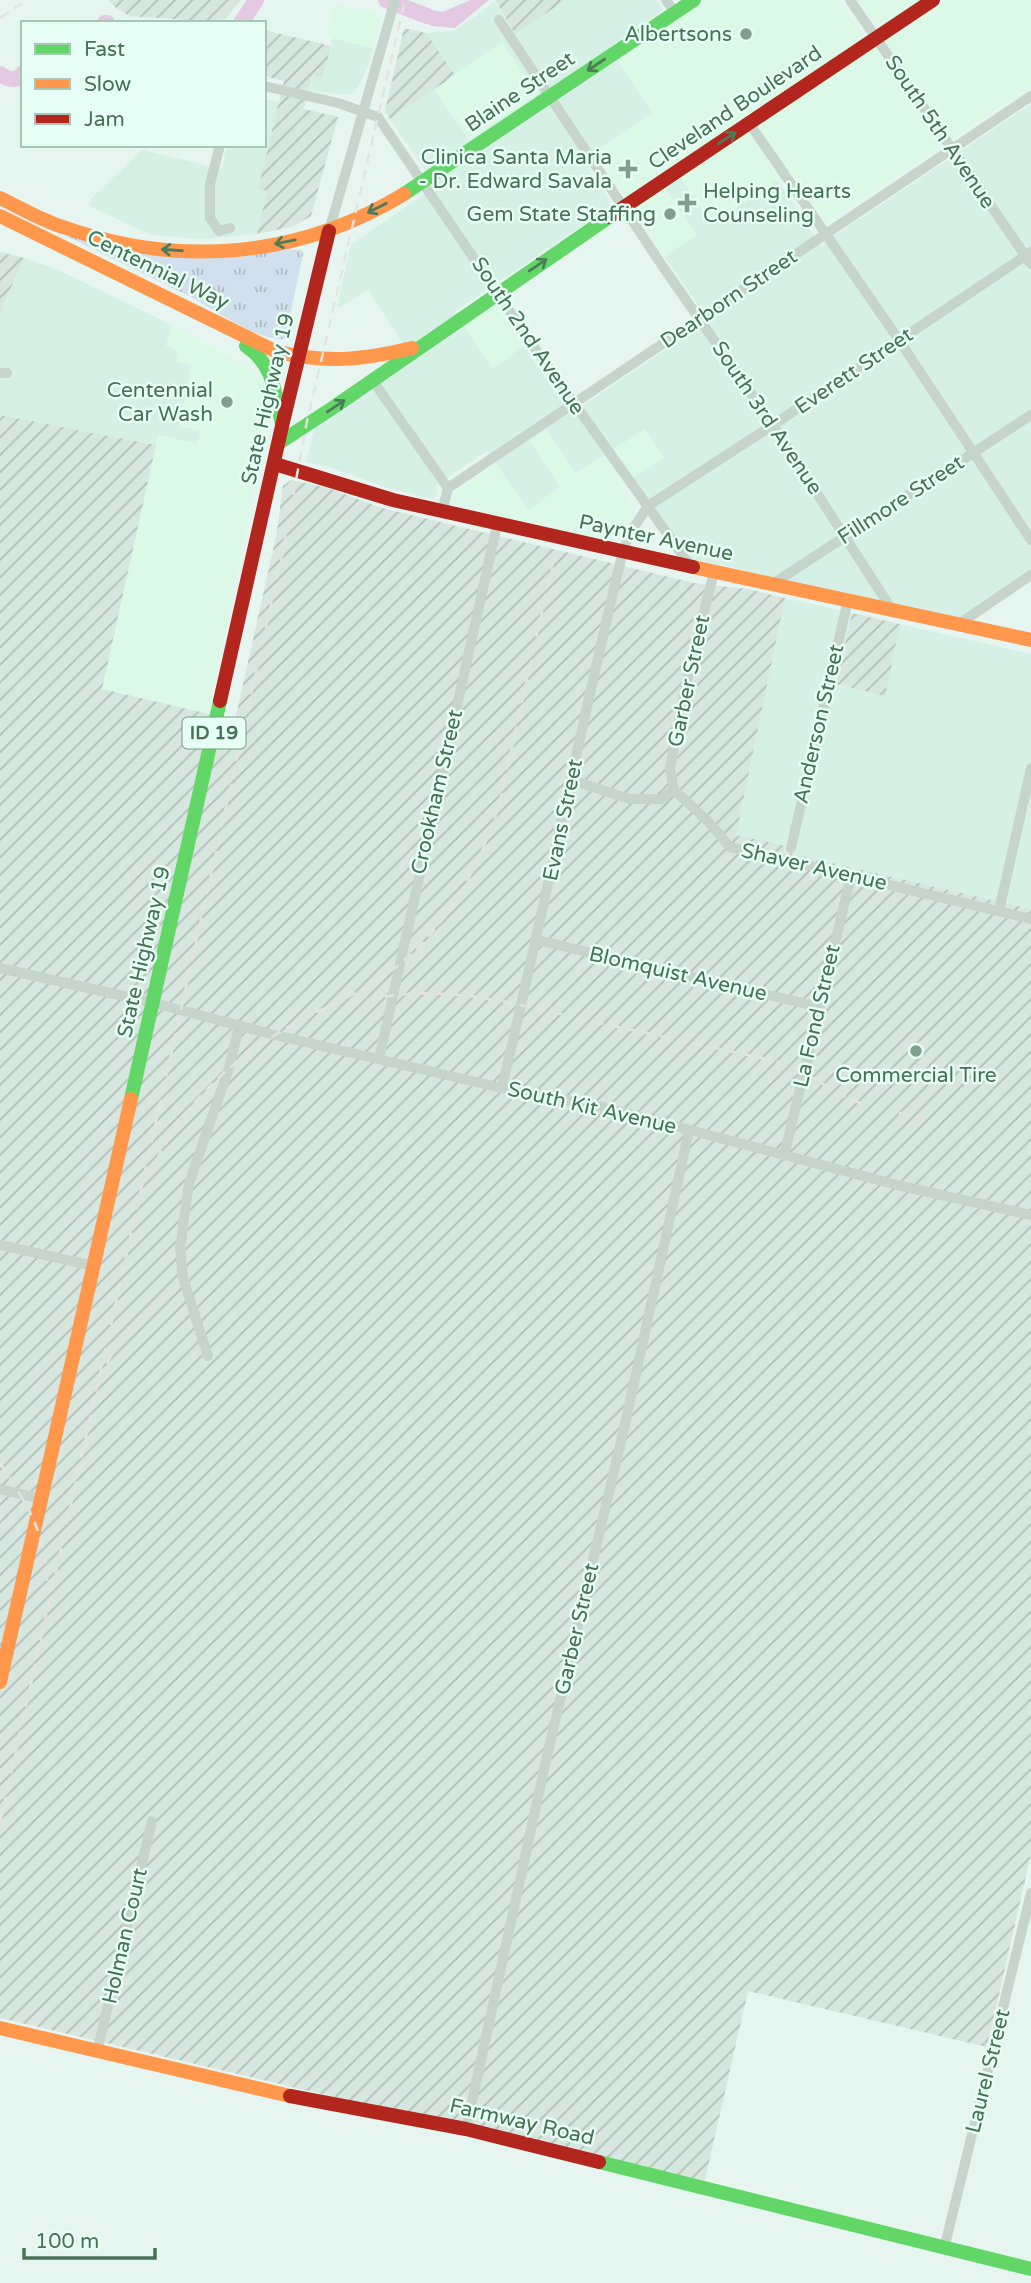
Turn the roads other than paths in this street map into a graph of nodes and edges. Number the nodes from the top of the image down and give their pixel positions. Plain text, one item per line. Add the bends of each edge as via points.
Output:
1 (395, 0) edge
2 (666, 0) edge
3 (694, 0) edge
4 (850, 0) edge
5 (933, 0) edge
6 (675, 13) junction
7 (499, 20) dead end
8 (876, 39) junction
9 (266, 87) edge
10 (1031, 96) edge
11 (550, 97) junction
12 (363, 111) junction
13 (749, 123) junction
14 (219, 147) edge
15 (951, 150) junction
16 (423, 182) junction
17 (0, 198) edge
18 (624, 206) junction
19 (0, 216) edge
20 (230, 228) dead end
21 (329, 231) junction
22 (825, 235) junction
23 (1029, 257) edge
24 (97, 263) junction
25 (497, 293) junction
26 (700, 319) junction
27 (899, 340) junction
28 (421, 346) junction
29 (298, 358) junction
30 (373, 381) junction
31 (574, 405) junction
32 (1031, 415) edge
33 (773, 425) junction
34 (282, 426) junction
35 (279, 443) junction
36 (974, 452) junction
37 (275, 464) junction
38 (448, 488) junction
39 (648, 506) junction
40 (442, 512) junction
41 (497, 525) junction
42 (845, 536) junction
43 (1031, 540) edge
44 (623, 551) junction
45 (691, 567) junction
46 (714, 572) junction
47 (1031, 575) edge
48 (772, 585) junction
49 (848, 600) junction
50 (892, 610) junction
51 (959, 624) junction
52 (1031, 640) edge
53 (1031, 768) edge
54 (572, 780) junction
55 (674, 790) junction
56 (791, 848) dead end
57 (851, 876) junction
58 (999, 911) junction
59 (1031, 919) edge
60 (537, 940) junction
61 (0, 968) edge
62 (154, 1003) junction
63 (819, 1007) junction
64 (239, 1026) junction
65 (379, 1059) junction
66 (502, 1088) junction
67 (689, 1130) junction
68 (784, 1156) junction
69 (1031, 1215) edge
70 (0, 1245) edge
71 (94, 1266) junction
72 (208, 1356) dead end
73 (0, 1489) edge
74 (41, 1499) junction
75 (0, 1682) edge
76 (152, 1821) dead end
77 (1031, 1893) edge
78 (0, 2028) edge
79 (97, 2052) junction
80 (466, 2129) junction
81 (944, 2249) junction
82 (1031, 2269) edge

1 - 12 street
2 - 6 street
3 - 6 main road, Blaine Street
4 - 8 street, South 5th Avenue
5 - 8 main road, Cleveland Boulevard
6 -> 11 main road, Blaine Street
7 - 11 street, South 3rd Avenue
8 - 13 main road, Cleveland Boulevard
8 - 15 street, South 5th Avenue
9 - 12 street
10 - 15 street, Dearborn Street
11 - 16 main road, Blaine Street
11 - 18 street, South 3rd Avenue
12 - 16 street, South 2nd Avenue via 378,117
12 - 21 street
18 -> 13 main road, Cleveland Boulevard
13 - 22 street
14 - 20 street via 210,184 210,218 219,230
15 - 22 street, Dearborn Street
15 - 23 street, South 5th Avenue
16 -> 21 main road, Blaine Street
16 - 25 street, South 2nd Avenue
21 -> 17 main road, Centennial Way via 240,250 170,251 75,231
25 -> 18 main road, Cleveland Boulevard
18 - 26 street, South 3rd Avenue
19 - 24 main road, Centennial Way
21 - 29 main road, State Highway 19 / ID 19
22 - 26 street, Dearborn Street
22 - 27 street
23 - 27 street, Everett Street
24 - 29 main road, Centennial Way via 261,345
24 - 34 main road via 115,280 262,357 271,374
25 - 28 main road, Cleveland Boulevard
25 - 31 street, South 2nd Avenue
26 - 31 street, Dearborn Street
26 - 33 street, South 3rd Avenue
27 - 33 street, Everett Street
27 - 36 street
28 - 29 main road, Centennial Way via 353,361
28 - 30 main road, Cleveland Boulevard
29 - 34 main road, State Highway 19 / ID 19
35 -> 30 main road, Cleveland Boulevard
30 - 38 street
31 - 38 street, Dearborn Street
31 - 39 street, South 2nd Avenue
32 - 36 street, Fillmore Street
33 - 39 street, Everett Street
33 - 42 street, South 3rd Avenue
34 - 35 main road, State Highway 19 / ID 19
35 - 37 main road, State Highway 19 / ID 19
36 - 42 street, Fillmore Street
36 - 43 street
37 - 40 main road, Paynter Avenue
37 - 62 main road, State Highway 19 / ID 19
38 - 40 street
39 - 44 street, Everett Street
39 - 45 street, South 2nd Avenue
40 - 41 main road, Paynter Avenue
41 - 44 main road, Paynter Avenue
41 - 65 street, Crookham Street
42 - 48 street, Fillmore Street
42 - 50 street, South 3rd Avenue
44 - 45 main road, Paynter Avenue
44 - 54 street, Evans Street
45 - 46 main road, Paynter Avenue
46 - 48 main road, Paynter Avenue
46 - 55 street, Garber Street via 670,769
47 - 51 street
48 - 49 main road, Paynter Avenue
49 - 50 main road, Paynter Avenue
49 - 56 street, Anderson Street
50 - 51 main road, Paynter Avenue
51 - 52 main road, Paynter Avenue
53 - 58 street
54 - 55 street via 629,799 661,799
54 - 60 street, Evans Street
55 - 57 street, Shaver Avenue via 730,847
57 - 58 street, Shaver Avenue
57 - 63 street, La Fond Street
58 - 59 street, Shaver Avenue
60 - 63 street, Blomquist Avenue
60 - 66 street, Evans Street
61 - 62 street, South Kit Avenue
62 - 64 street, South Kit Avenue
62 - 71 main road, State Highway 19 / ID 19
63 - 68 street, La Fond Street
64 - 65 street, South Kit Avenue
64 - 72 street via 189,1183 180,1248 183,1279
65 - 66 street, South Kit Avenue
66 - 67 street, South Kit Avenue via 603,1107
67 - 68 street, South Kit Avenue
67 - 80 street, Garber Street
68 - 69 street, South Kit Avenue
70 - 71 street
71 - 74 main road, State Highway 19 / ID 19
73 - 74 street
74 - 75 main road, State Highway 19 / ID 19
76 - 79 street, Holman Court
77 - 81 street, Laurel Street
78 - 79 main road, Farmway Road
79 - 80 main road, Farmway Road via 265,2091
80 - 81 main road, Farmway Road
81 - 82 main road, Farmway Road

